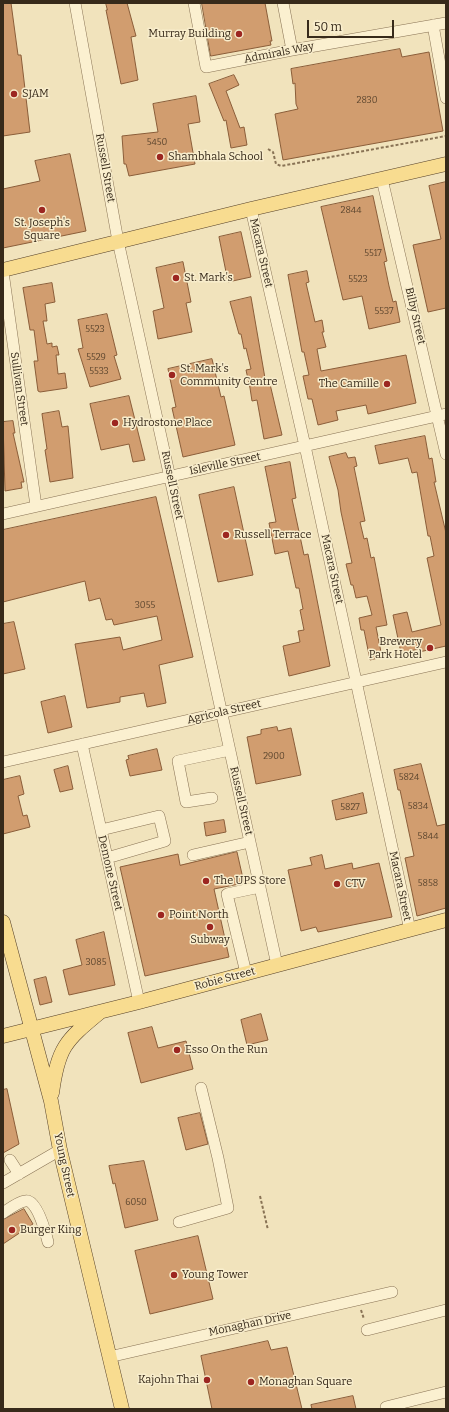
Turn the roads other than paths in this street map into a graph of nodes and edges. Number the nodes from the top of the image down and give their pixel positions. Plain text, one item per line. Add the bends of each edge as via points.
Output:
1 (75, 3) edge
2 (194, 3) edge
3 (283, 3) edge
4 (446, 23) edge
5 (433, 25) junction
6 (292, 50) junction
7 (446, 98) edge
8 (446, 164) edge
9 (382, 178) junction
10 (250, 209) junction
11 (118, 241) junction
12 (3, 271) edge
13 (442, 415) edge
14 (305, 446) junction
15 (446, 454) edge
16 (170, 476) junction
17 (36, 506) junction
18 (3, 514) edge
19 (446, 662) edge
20 (356, 683) junction
21 (221, 713) junction
22 (82, 744) junction
23 (230, 750) junction
24 (3, 762) edge
25 (212, 798) dead end
26 (101, 830) junction
27 (250, 842) junction
28 (193, 855) dead end
29 (107, 858) junction
30 (260, 887) junction
31 (446, 920) edge
32 (3, 922) edge
33 (410, 930) junction
34 (277, 965) junction
35 (246, 974) junction
36 (139, 1002) junction
37 (103, 1010) junction
38 (32, 1029) junction
39 (3, 1036) edge
40 (201, 1088) dead end
41 (51, 1101) junction
42 (60, 1150) junction
43 (10, 1160) dead end
44 (19, 1174) junction
45 (3, 1183) edge
46 (3, 1213) edge
47 (179, 1222) dead end
48 (48, 1242) dead end
49 (392, 1292) dead end
50 (446, 1310) edge
51 (366, 1326) road end
52 (109, 1358) junction
53 (446, 1392) edge
54 (386, 1407) dead end
55 (122, 1409) edge

1 - 11 street, Russell Street
2 - 6 street, Admirals Way via 206,68
3 - 6 street
4 - 5 street, Admirals Way
5 - 6 street, Admirals Way
5 - 7 street
8 - 9 main road
9 - 10 main road
9 - 13 street, Bilby Street
10 - 11 main road
10 - 14 street, Macara Street
11 - 12 main road
11 - 16 street, Russell Street
12 - 17 street, Sullivan Street
13 - 14 street, Isleville Street
13 - 15 street, Bilby Street
14 - 16 street, Isleville Street
14 - 20 street, Macara Street
16 - 17 street, Isleville Street
16 - 21 street, Russell Street
17 - 18 street, Isleville Street
19 - 20 street, Agricola Street
20 - 21 street, Agricola Street
20 - 33 street, Macara Street
21 - 22 street, Agricola Street
21 - 23 street, Russell Street
22 - 24 street, Agricola Street
22 - 26 street, Demone Street
23 - 25 street via 178,762 186,802
23 - 27 street, Russell Street
26 - 29 street, Demone Street
26 - 29 street via 159,816 165,841
27 - 28 street
27 - 30 street, Russell Street
29 - 36 street, Demone Street
30 - 34 street, Russell Street
30 - 35 street via 227,894
31 - 33 main road, Robie Street
32 - 38 main road, Young Street
33 - 34 main road, Robie Street
34 - 35 main road, Robie Street
35 - 36 main road, Robie Street
36 - 37 main road, Robie Street
37 - 38 main road, Robie Street
37 - 41 main road via 72,1035 59,1056
38 - 39 main road, Robie Street
38 - 41 main road, Young Street
40 - 47 street via 218,1158 214,1168 221,1210
41 - 42 main road, Young Street
42 - 44 street
42 - 52 main road, Young Street
43 - 44 street
44 - 45 street
46 - 48 street via 24,1201 29,1201 43,1222
49 - 52 street, Monaghan Drive via 358,1302 233,1328
50 - 51 street
52 - 55 main road, Young Street
53 - 54 street

